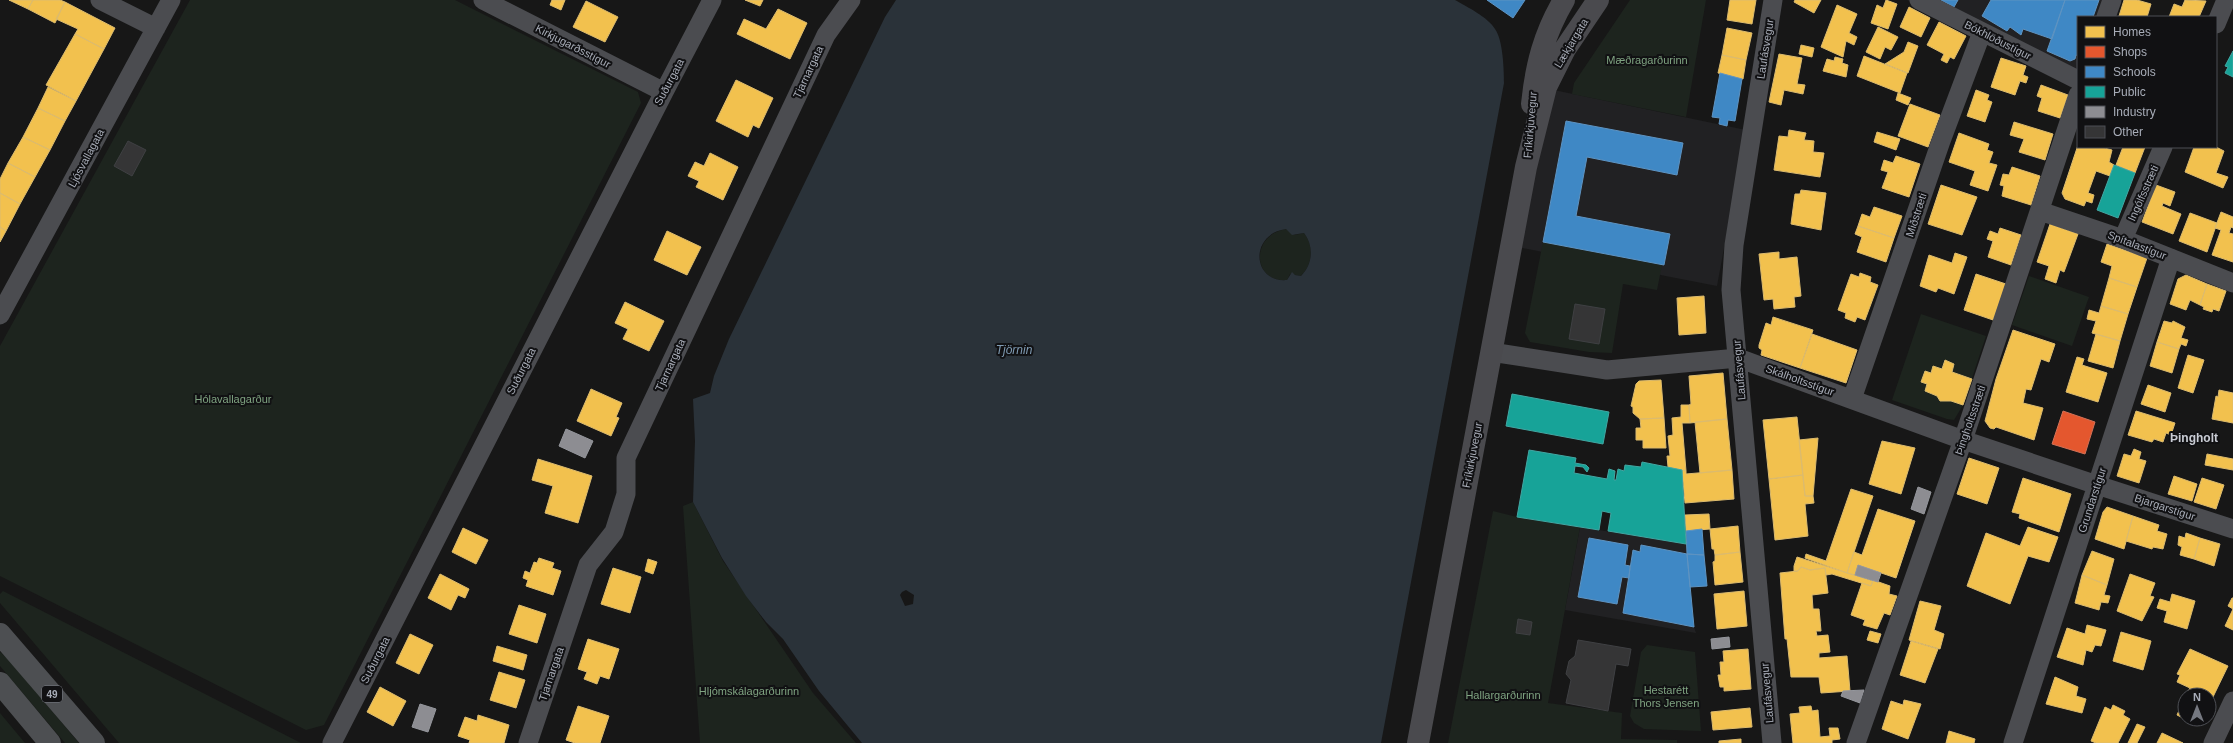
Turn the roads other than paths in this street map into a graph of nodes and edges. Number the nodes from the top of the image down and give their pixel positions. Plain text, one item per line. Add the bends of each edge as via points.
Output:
1 (100, 0) edge
2 (171, 0) edge
3 (483, 0) edge
4 (712, 0) edge
5 (851, 0) edge
6 (1564, 0) edge
7 (1598, 0) edge
8 (1773, 0) edge
9 (1919, 0) edge
10 (2112, 0) edge
11 (2106, 16) edge
12 (156, 28) junction
13 (1982, 32) junction
14 (2077, 80) edge
15 (1540, 85) junction
16 (664, 92) junction
17 (2077, 98) edge
18 (2163, 148) edge
19 (2040, 211) junction
20 (2123, 239) junction
21 (2171, 258) junction
22 (2233, 283) edge
23 (0, 315) edge
24 (1491, 352) junction
25 (1738, 358) junction
26 (1852, 399) junction
27 (1963, 440) junction
28 (2097, 485) junction
29 (2233, 528) edge
30 (0, 634) edge
31 (0, 683) edge
32 (2233, 701) edge
33 (50, 743) edge
34 (94, 743) edge
35 (332, 743) edge
36 (528, 743) edge
37 (1418, 743) edge
38 (1772, 743) edge
39 (1856, 743) edge
40 (2013, 743) edge
41 (2213, 743) edge

1 - 12 street
2 - 12 street, Ljósvallagata
3 - 16 street, Kirkjugarðsstígur
4 - 16 street, Suðurgata
5 - 36 street, Tjarnargata via 826,35 626,458 626,494 614,532 588,565
6 - 15 main road, Lækjargata via 1550,24 1540,55
7 - 15 main road, Lækjargata
8 - 25 street, Laufásvegur via 1734,244 1731,290
9 - 13 street, Bókhlöðustígur
10 - 11 street
12 - 23 street, Ljósvallagata
13 - 14 street, Bókhlöðustígur
13 - 26 street, Miðstræti via 1941,141
15 - 24 main road, Fríkirkjuvegur
16 - 35 street, Suðurgata
17 - 19 street, Þingholtsstræti
18 - 20 street, Ingólfsstræti
19 - 20 street, Spítalastígur
19 - 27 street, Þingholtsstræti
20 - 21 street, Spítalastígur
21 - 22 street, Spítalastígur
21 - 28 street, Grundarstígur
24 - 25 street, Skálholtsstígur via 1607,370
24 - 37 main road, Fríkirkjuvegur
25 - 26 street, Skálholtsstígur
25 - 38 street, Laufásvegur
26 - 27 street, Skálholtsstígur
27 - 28 street, Skálholtsstígur
27 - 39 street, Þingholtsstræti
28 - 29 street, Bjargarstígur
28 - 40 street, Grundarstígur
30 - 34 main road, 49
31 - 33 main road
32 - 41 street

